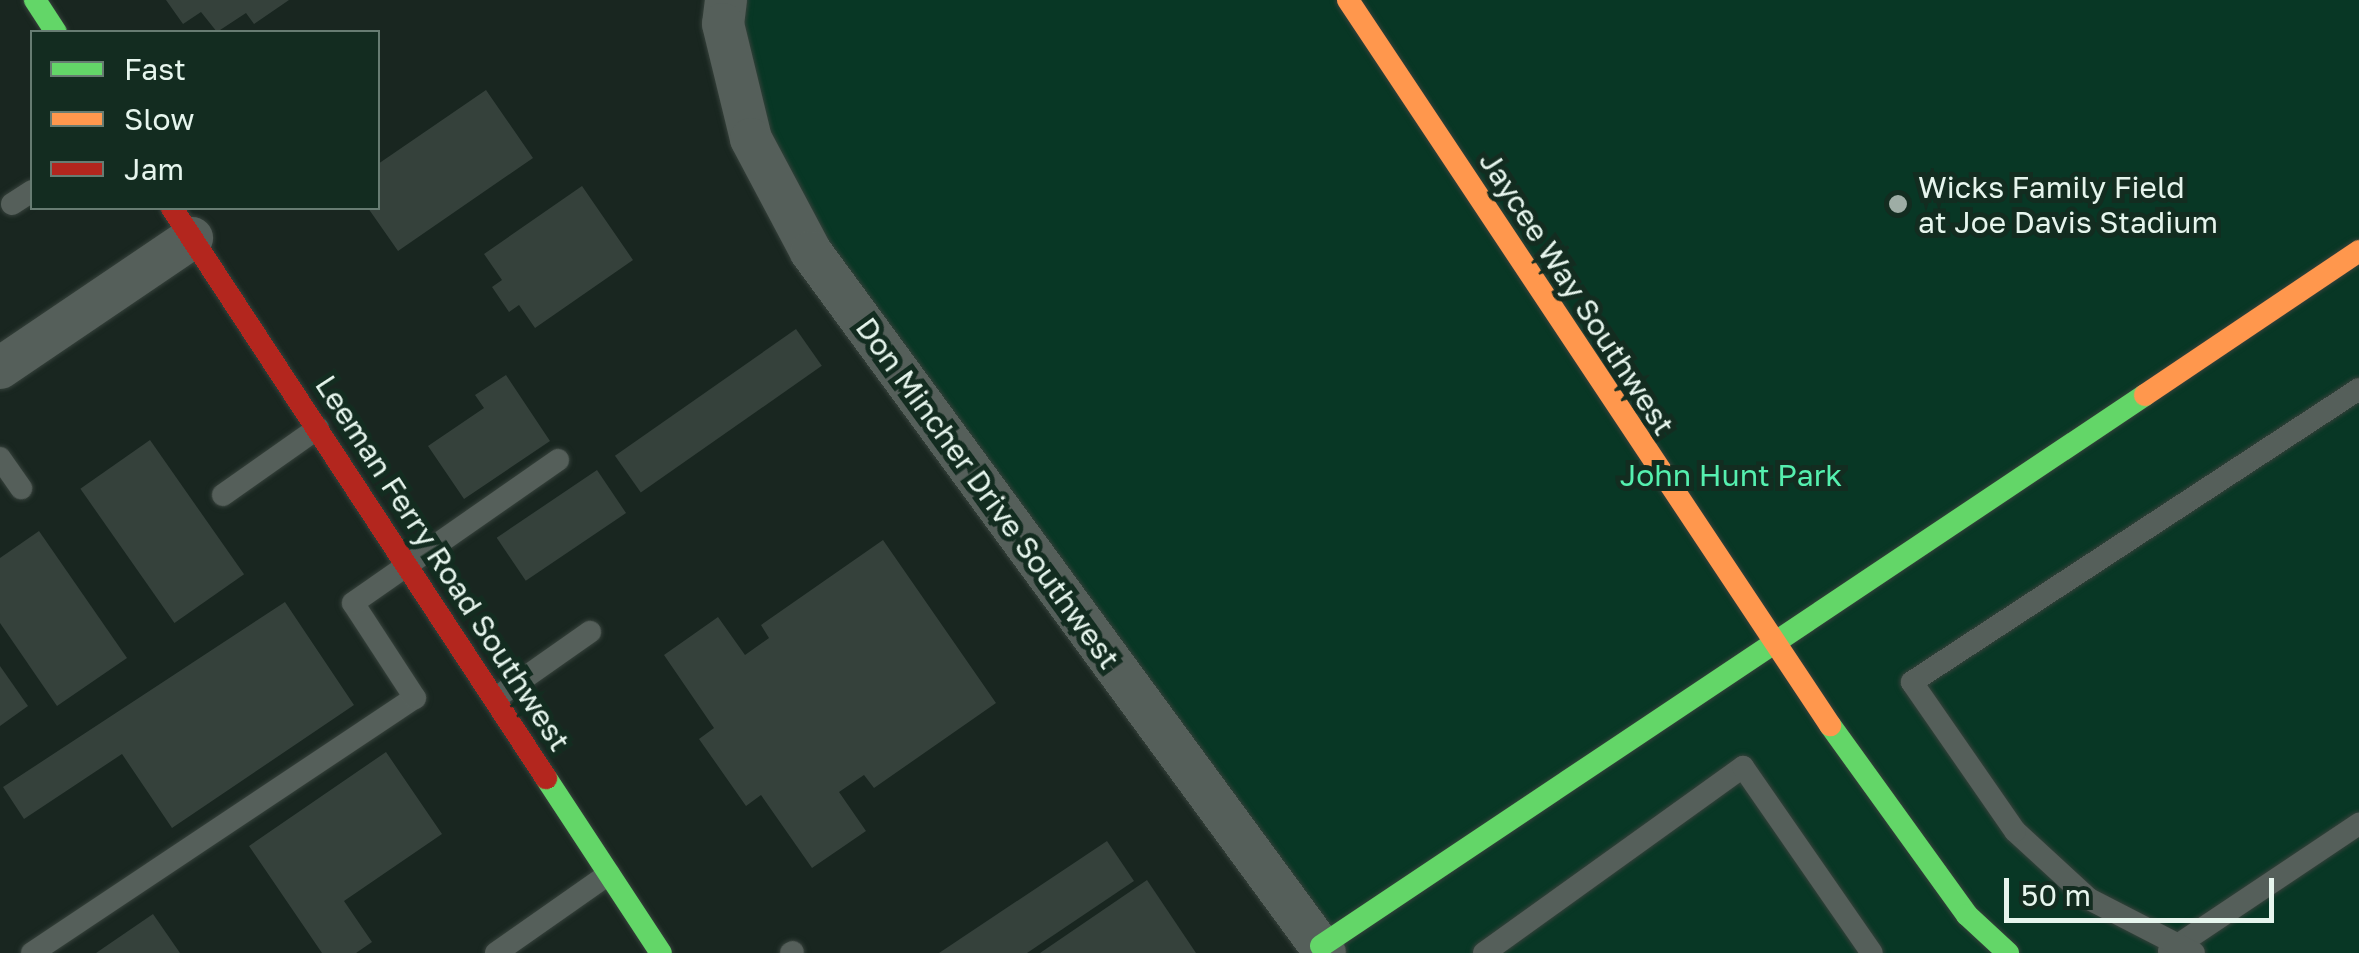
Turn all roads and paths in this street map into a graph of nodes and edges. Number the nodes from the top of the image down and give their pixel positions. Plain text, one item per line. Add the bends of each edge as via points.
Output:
1 (35, 0) edge
2 (726, 0) edge
3 (1348, 0) edge
4 (55, 30) edge
5 (30, 191) edge
6 (12, 204) dead end
7 (182, 223) edge
8 (2359, 251) edge
9 (0, 368) edge
10 (2359, 389) edge
11 (318, 428) junction
12 (0, 458) edge
13 (558, 460) dead end
14 (21, 488) dead end
15 (223, 495) dead end
16 (408, 564) junction
17 (590, 632) dead end
18 (1770, 642) junction
19 (496, 698) junction
20 (2359, 824) edge
21 (609, 874) junction
22 (1323, 950) edge
23 (2180, 950) edge
24 (32, 953) edge
25 (496, 953) edge
26 (661, 953) edge
27 (1484, 953) edge
28 (1872, 953) edge
29 (2008, 953) edge

1 - 4 street
2 - 22 street, Don Mincher Drive Southwest via 724,24 751,139 811,252
3 - 18 street, Jaycee Way Southwest
5 - 6 lane
7 - 9 street
7 - 11 street, Leeman Ferry Road Southwest
8 - 18 street
10 - 23 lane via 1912,682 2014,832 2090,899
11 - 15 lane
11 - 16 street, Leeman Ferry Road Southwest
12 - 14 lane
13 - 16 lane
16 - 19 street, Leeman Ferry Road Southwest
16 - 24 lane via 353,603 415,698
17 - 19 lane
18 - 22 street
18 - 29 street, Jaycee Way Southwest via 1966,916
19 - 21 street, Leeman Ferry Road Southwest
20 - 23 lane
21 - 25 lane
21 - 26 street, Leeman Ferry Road Southwest
27 - 28 lane via 1743,768

